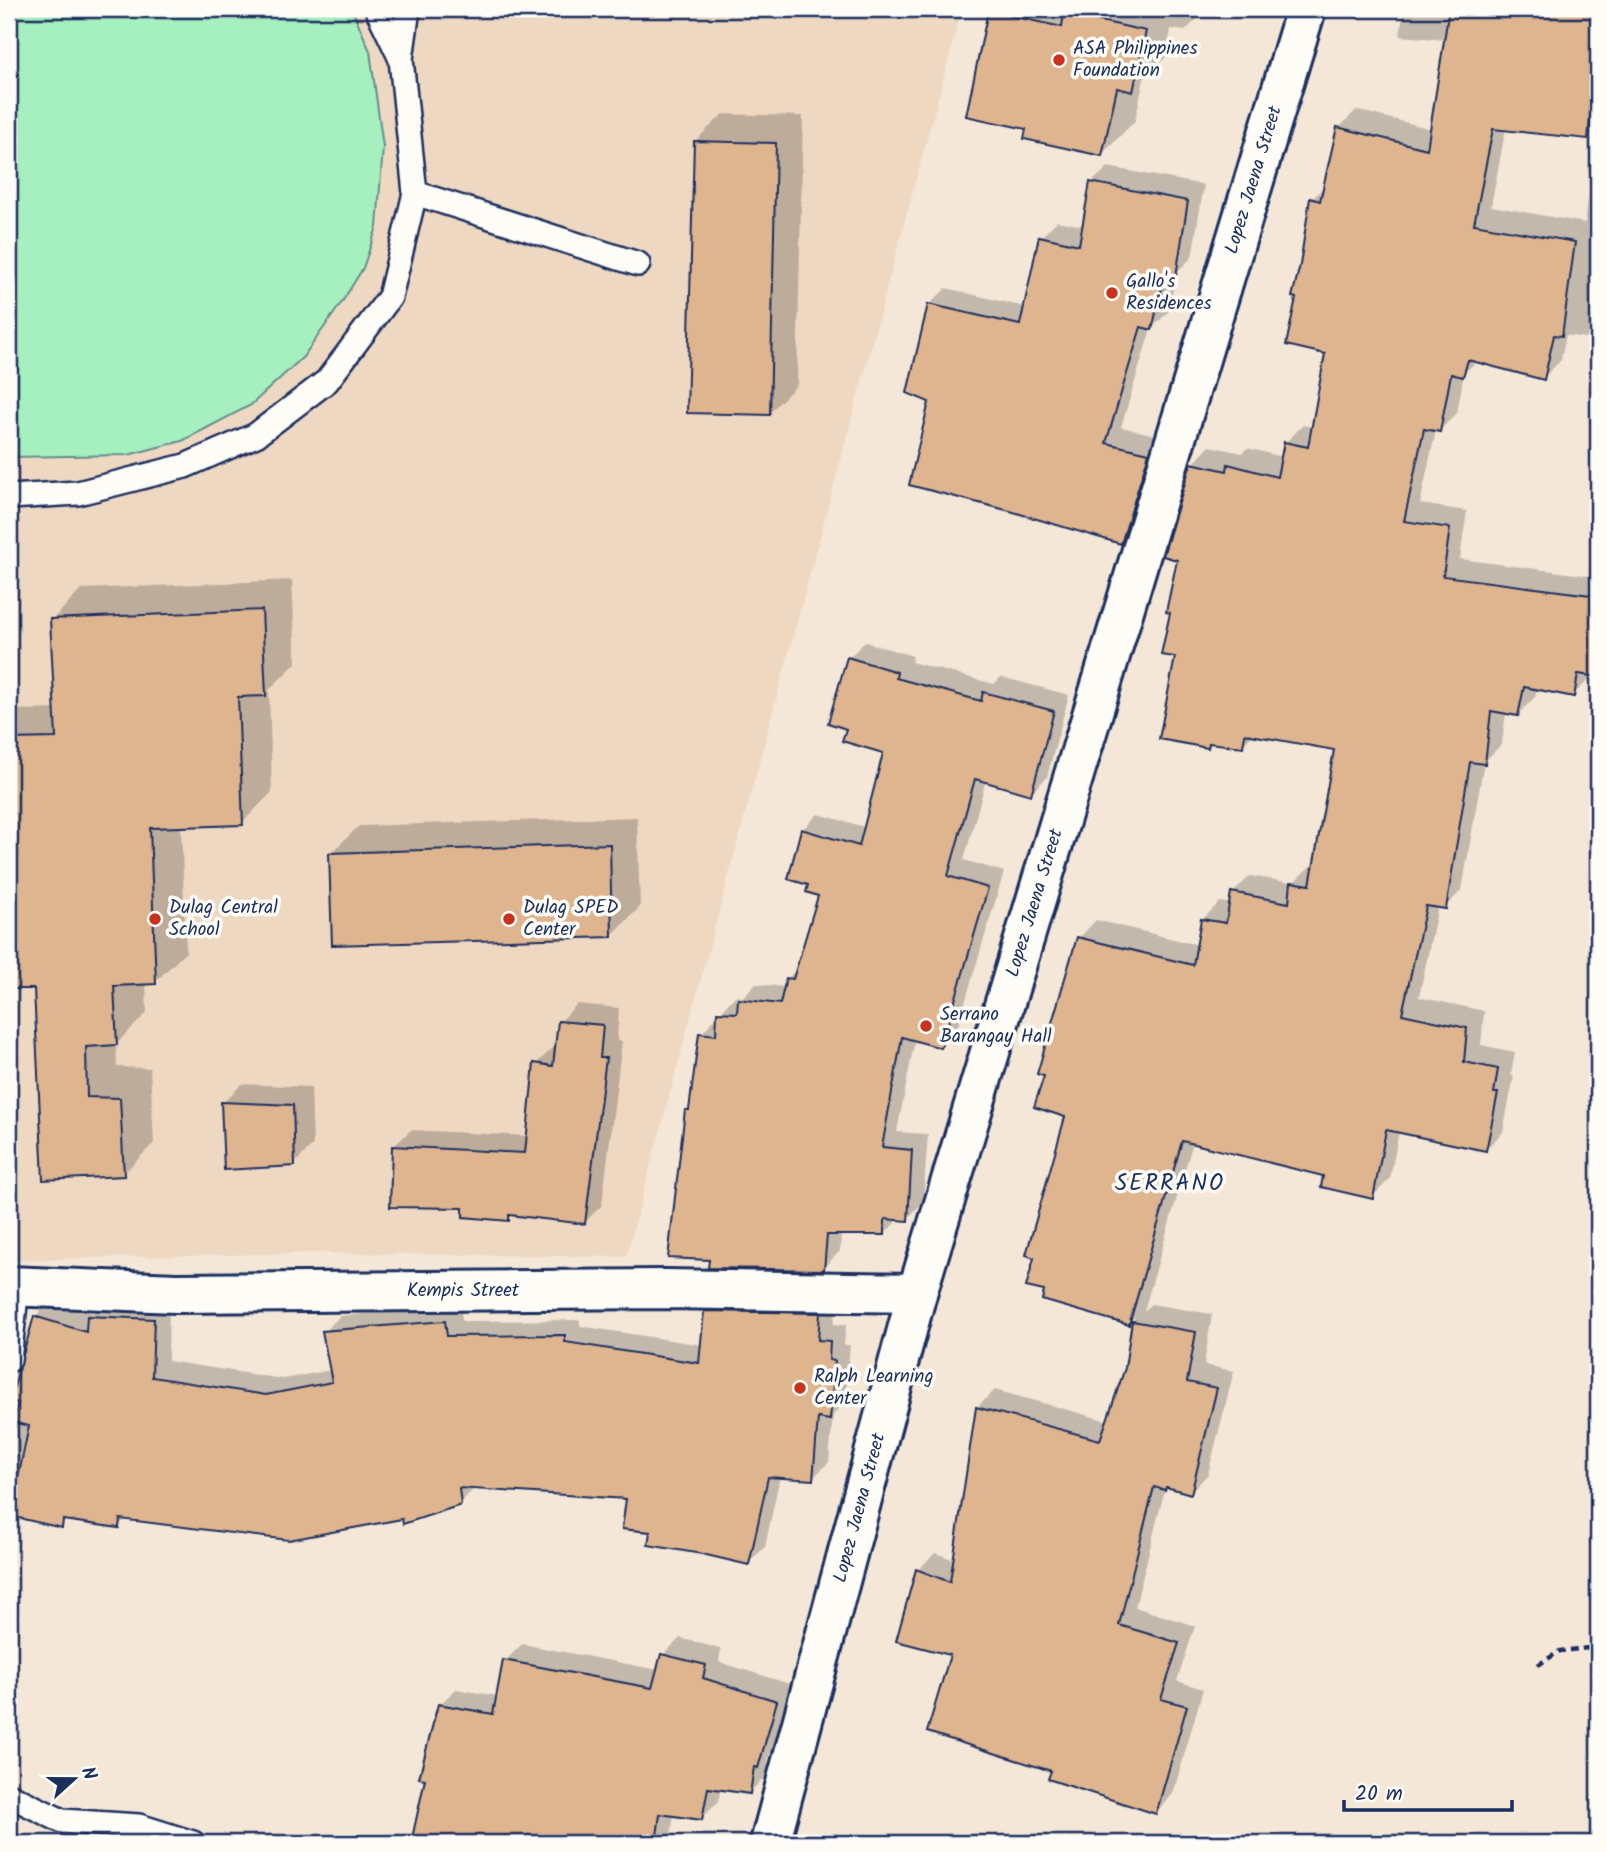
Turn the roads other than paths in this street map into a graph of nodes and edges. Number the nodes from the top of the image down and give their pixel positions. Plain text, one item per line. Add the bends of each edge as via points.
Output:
1 (377, 9) edge
2 (408, 9) edge
3 (1306, 9) edge
4 (401, 59) junction
5 (415, 193) junction
6 (638, 264) dead end
7 (9, 497) edge
8 (13, 1286) edge
9 (918, 1293) junction
10 (9, 1360) edge
11 (9, 1795) edge
12 (193, 1843) edge
13 (770, 1843) edge

1 - 4 lane
2 - 4 lane
3 - 9 street, Lopez Jaena Street
4 - 5 lane
5 - 6 lane
5 - 7 lane via 390,297 327,381 256,435 184,466 92,490
8 - 9 street, Kempis Street via 176,1293 665,1289
8 - 10 lane
9 - 13 street, Lopez Jaena Street
11 - 12 lane via 62,1821 139,1826

